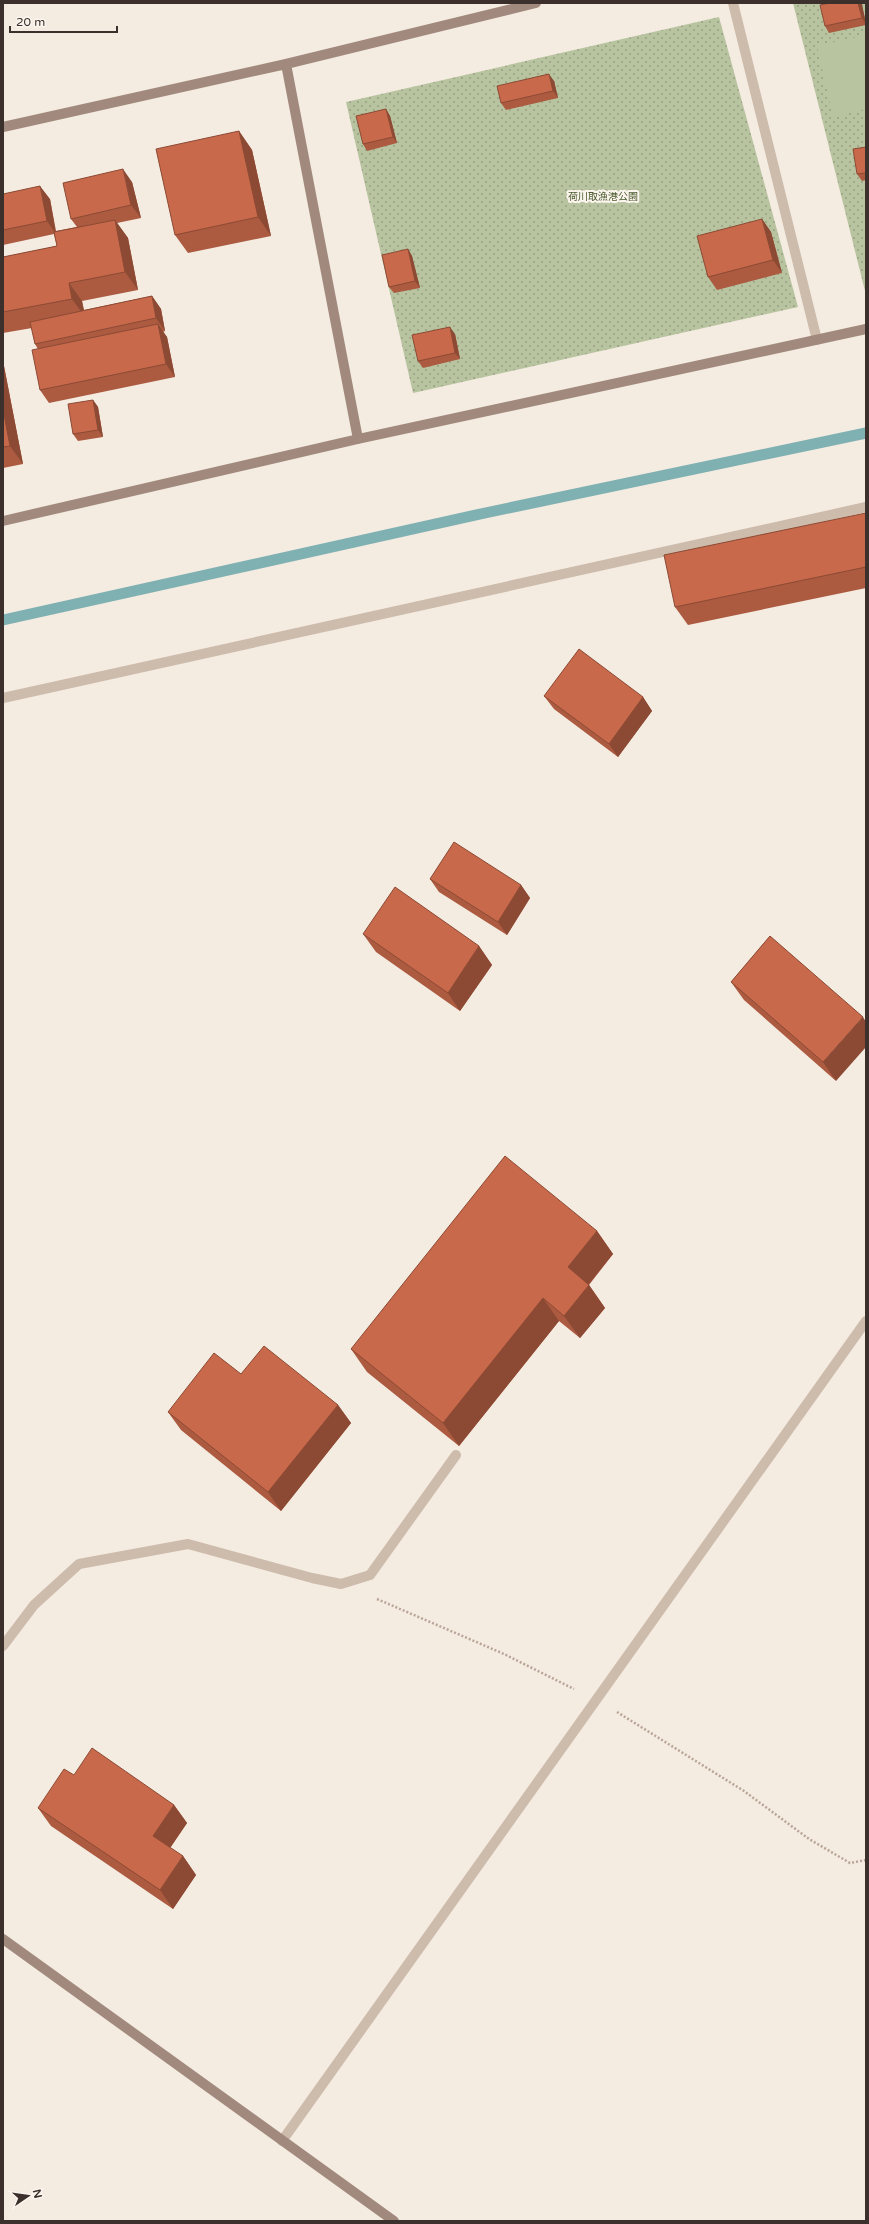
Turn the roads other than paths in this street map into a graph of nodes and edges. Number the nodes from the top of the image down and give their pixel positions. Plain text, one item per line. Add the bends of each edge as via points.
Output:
1 (536, 3) edge
2 (732, 3) edge
3 (286, 64) junction
4 (3, 127) edge
5 (866, 329) edge
6 (817, 340) junction
7 (358, 439) junction
8 (866, 508) edge
9 (3, 521) edge
10 (3, 698) edge
11 (866, 1321) edge
12 (456, 1455) dead end
13 (3, 1646) edge
14 (3, 1939) edge
15 (282, 2141) junction
16 (394, 2221) edge

1 - 3 street
2 - 6 street
3 - 4 street
3 - 7 street
5 - 6 street
6 - 7 street
7 - 9 street
8 - 10 street
11 - 15 street
12 - 13 street via 370,1575 341,1584 188,1544 79,1564 34,1605
14 - 15 street
15 - 16 street

